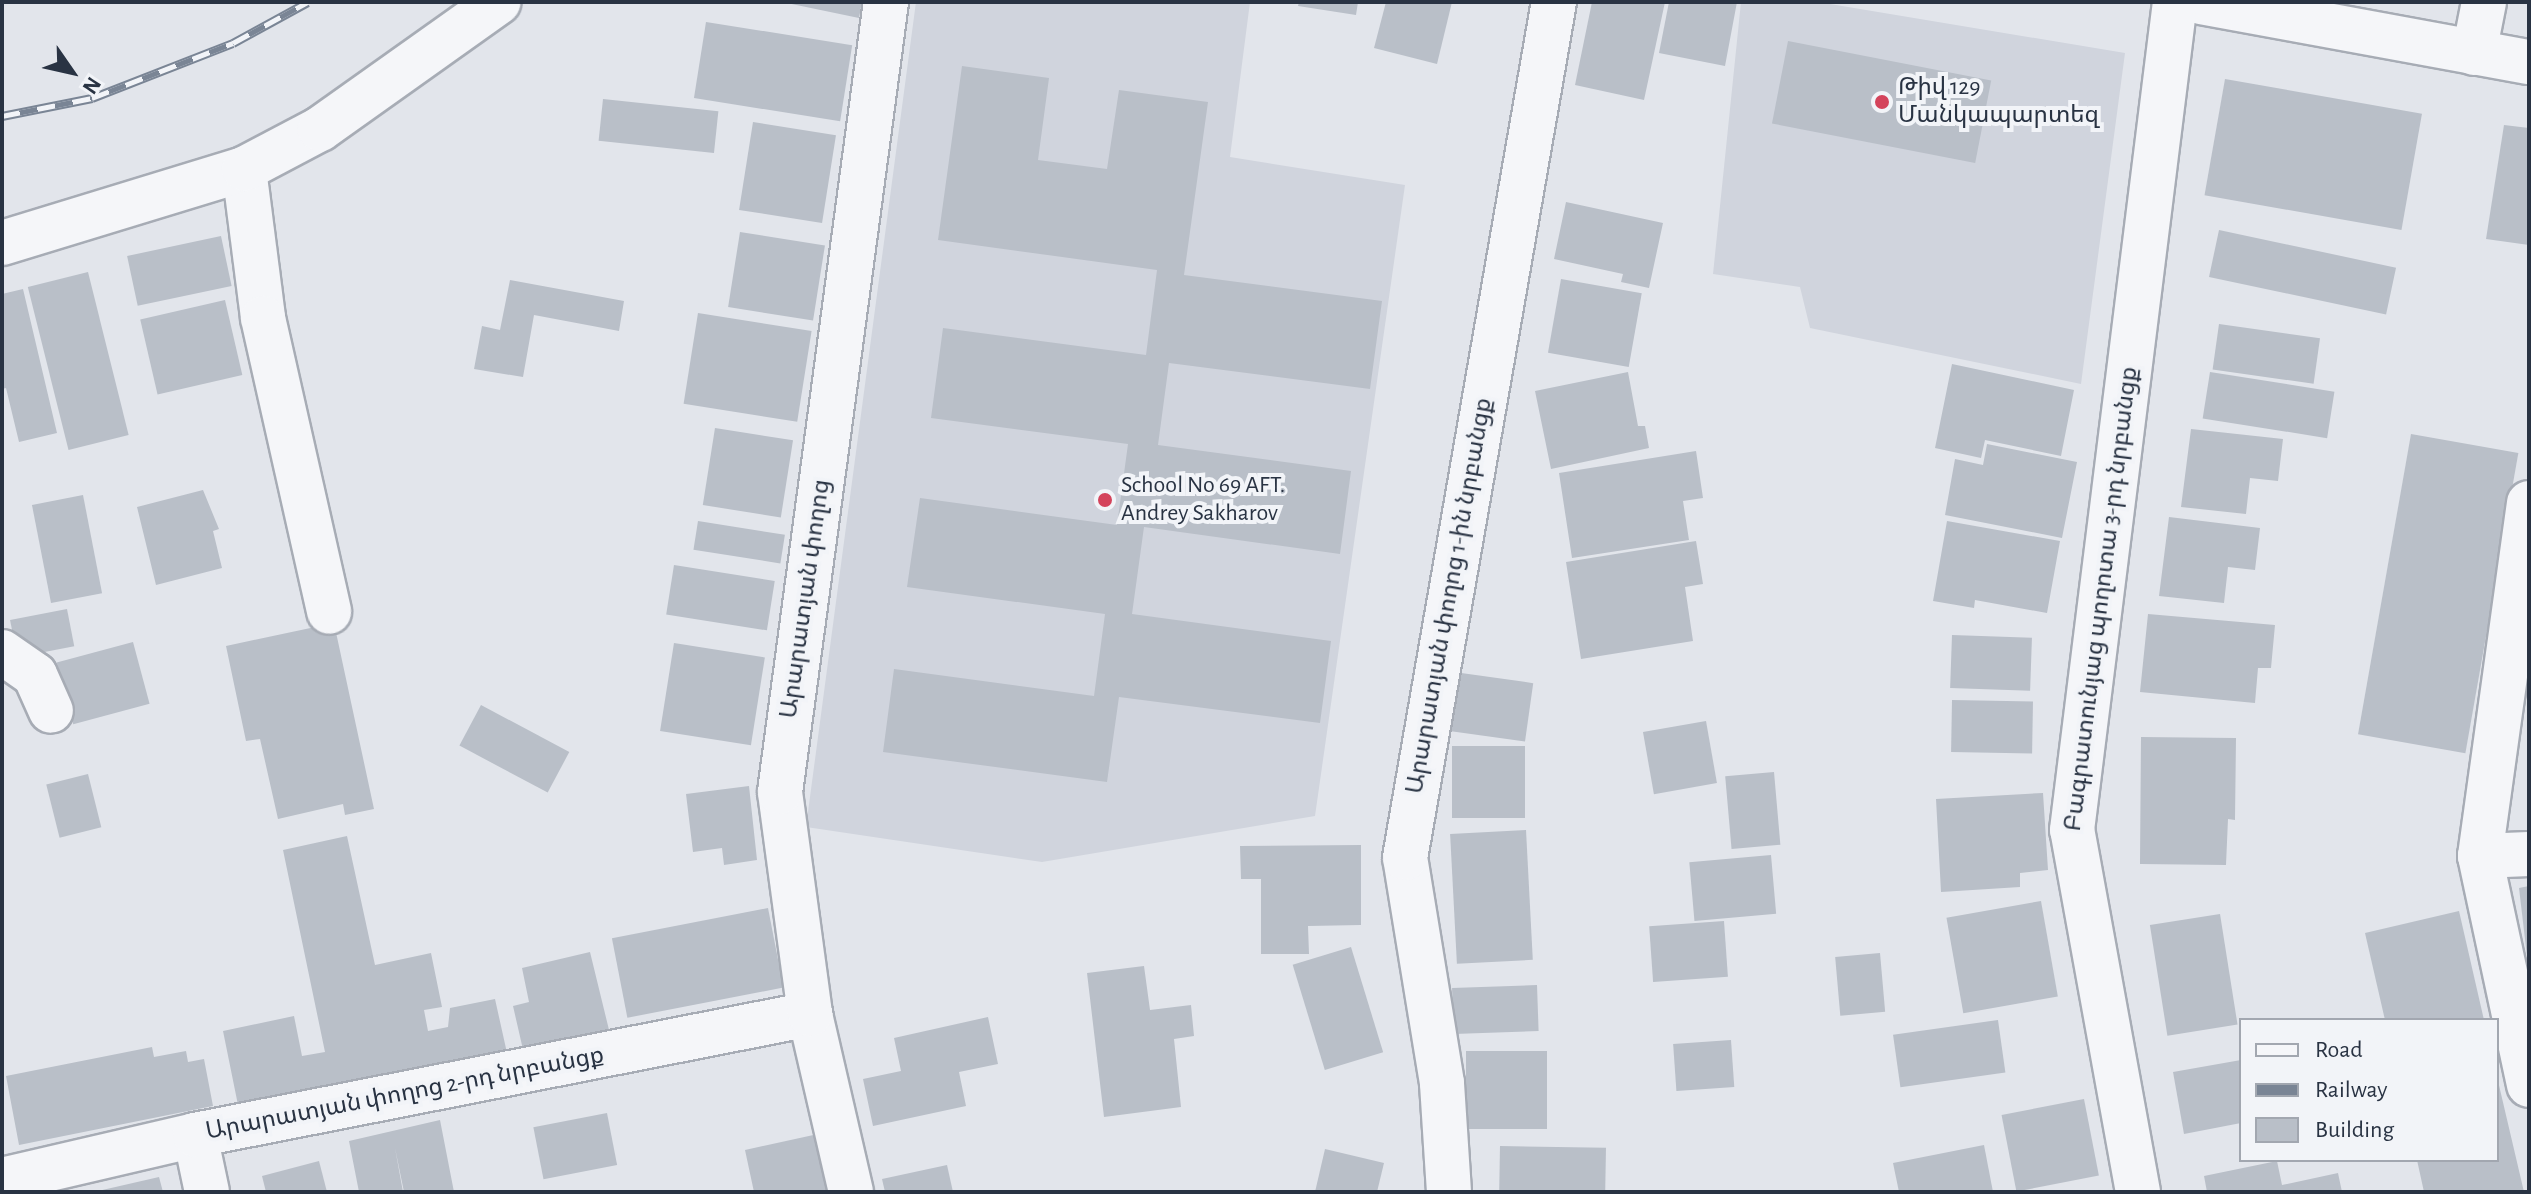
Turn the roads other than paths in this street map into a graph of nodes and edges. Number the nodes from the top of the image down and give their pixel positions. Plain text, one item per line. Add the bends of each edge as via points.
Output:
1 (499, 2) edge
2 (886, 2) edge
3 (1554, 2) edge
4 (2175, 2) edge
5 (2201, 2) edge
6 (2484, 2) edge
7 (2474, 53) junction
8 (2529, 62) edge
9 (244, 169) junction
10 (2, 243) edge
11 (2529, 503) edge
12 (329, 612) dead end
13 (2, 652) edge
14 (51, 711) dead end
15 (2529, 854) edge
16 (2480, 856) junction
17 (810, 1014) junction
18 (2529, 1085) edge
19 (195, 1135) junction
20 (2, 1180) edge
21 (207, 1192) edge
22 (851, 1192) edge
23 (1449, 1192) edge
24 (2138, 1192) edge

1 - 9 street via 320,129
2 - 17 street, Արարատյան փողոց via 780,792
3 - 23 street, Արարատյան փողոց 1-ին նրբանցք via 1405,858 1442,1083
4 - 24 street, Բագրատունյաց պողոտա 3-րդ նրբանցք via 2072,830
5 - 7 street
6 - 7 street
7 - 8 street
9 - 10 street
9 - 12 street via 263,318
11 - 16 street
13 - 14 street via 35,675
15 - 16 street
16 - 18 street
17 - 19 street, Արարատյան փողոց 2-րդ նրբանցք
17 - 22 street, Արարատյան փողոց
19 - 20 street, Արարատյան փողոց 2-րդ նրբանցք
19 - 21 street

